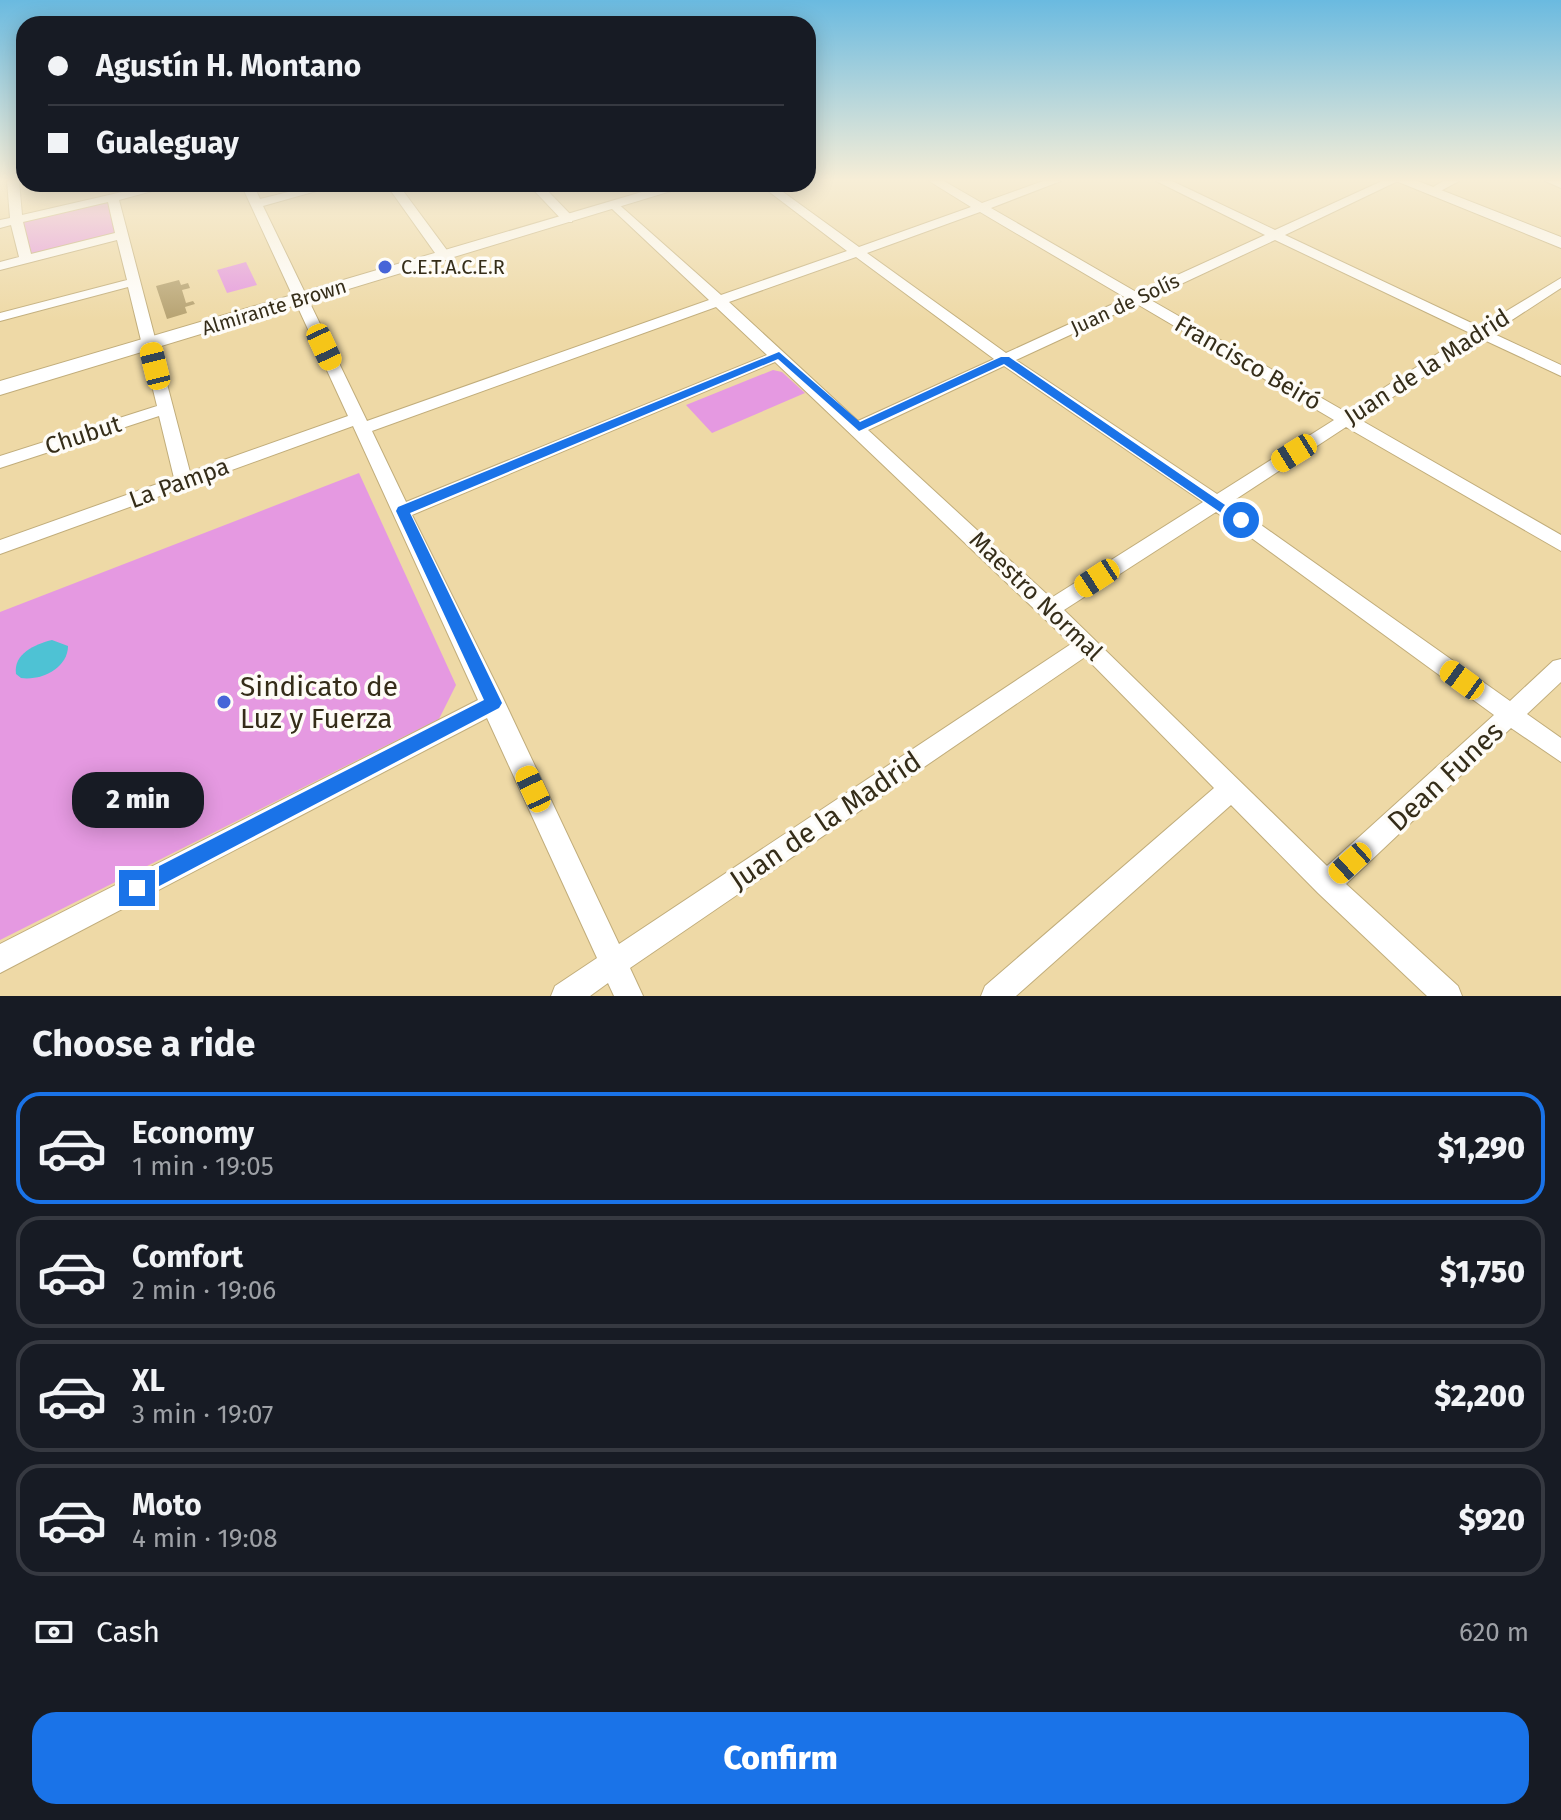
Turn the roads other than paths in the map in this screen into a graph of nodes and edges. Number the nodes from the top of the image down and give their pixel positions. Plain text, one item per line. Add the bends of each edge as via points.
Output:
1 (18, 227) edge
2 (122, 227) edge
3 (268, 227) edge
4 (424, 227) edge
5 (541, 227) edge
6 (639, 227) edge
7 (825, 227) edge
8 (924, 227) edge
9 (1014, 227) edge
10 (1259, 227) edge
11 (1291, 227) edge
12 (1521, 227) edge
13 (122, 235) junction
14 (1275, 235) junction
15 (1561, 243) edge
16 (857, 251) junction
17 (445, 257) junction
18 (26, 259) junction
19 (0, 266) edge
20 (133, 282) junction
21 (1561, 282) edge
22 (303, 299) junction
23 (1137, 299) junction
24 (718, 300) junction
25 (0, 317) edge
26 (1480, 333) junction
27 (149, 344) junction
28 (779, 355) junction
29 (1005, 360) junction
30 (1561, 371) edge
31 (0, 388) edge
32 (165, 409) junction
33 (1345, 419) junction
34 (360, 424) junction
35 (859, 427) junction
36 (0, 462) edge
37 (184, 482) junction
38 (1216, 502) junction
39 (403, 511) junction
40 (1561, 544) edge
41 (0, 547) edge
42 (1050, 609) junction
43 (1086, 645) junction
44 (1561, 668) edge
45 (494, 703) junction
46 (1511, 715) junction
47 (1561, 751) edge
48 (1232, 788) junction
49 (1327, 884) junction
50 (0, 959) edge
51 (613, 962) junction
52 (565, 996) edge
53 (629, 996) edge
54 (995, 996) edge
55 (1448, 996) edge

1 - 18 street
2 - 13 street
3 - 22 street
4 - 17 street
5 - 17 main road, Almirante Brown
6 - 24 street, Maestro Normal
7 - 16 street
8 - 16 street, La Pampa
9 - 23 street, Francisco Beiró
10 - 14 street
11 - 14 street, Juan de Solís
12 - 15 main road
13 - 18 street
13 - 20 street
14 - 23 street, Juan de Solís
14 - 26 street
16 - 24 street, La Pampa
16 - 29 street
17 - 22 main road, Almirante Brown
18 - 19 street
20 - 25 street
20 - 27 street
21 - 26 street, Juan de la Madrid
22 - 27 main road, Almirante Brown
22 - 34 street
23 - 29 street, Juan de Solís
23 - 33 street, Francisco Beiró
24 - 28 street, Maestro Normal
24 - 34 street, La Pampa
26 - 30 street
26 - 33 street, Juan de la Madrid
27 - 31 main road, Almirante Brown
27 - 32 street
28 - 35 street, Maestro Normal
28 - 39 street
29 - 35 street, Juan de Solís
29 - 38 street
32 - 36 street, Chubut
32 - 37 street
33 - 38 street, Juan de la Madrid
33 - 40 street, Francisco Beiró
34 - 37 street, La Pampa
34 - 39 street
35 - 42 street, Maestro Normal
37 - 41 street, La Pampa
38 - 42 street, Juan de la Madrid
38 - 46 street
39 - 45 street
42 - 43 street, Maestro Normal
43 - 48 street, Maestro Normal
43 - 51 street, Juan de la Madrid
44 - 46 street, Dean Funes
45 - 50 street
45 - 51 street
46 - 47 street
46 - 49 street, Dean Funes
48 - 49 street, Maestro Normal
48 - 54 street
49 - 55 street, Maestro Normal
51 - 52 street, Juan de la Madrid
51 - 53 street

